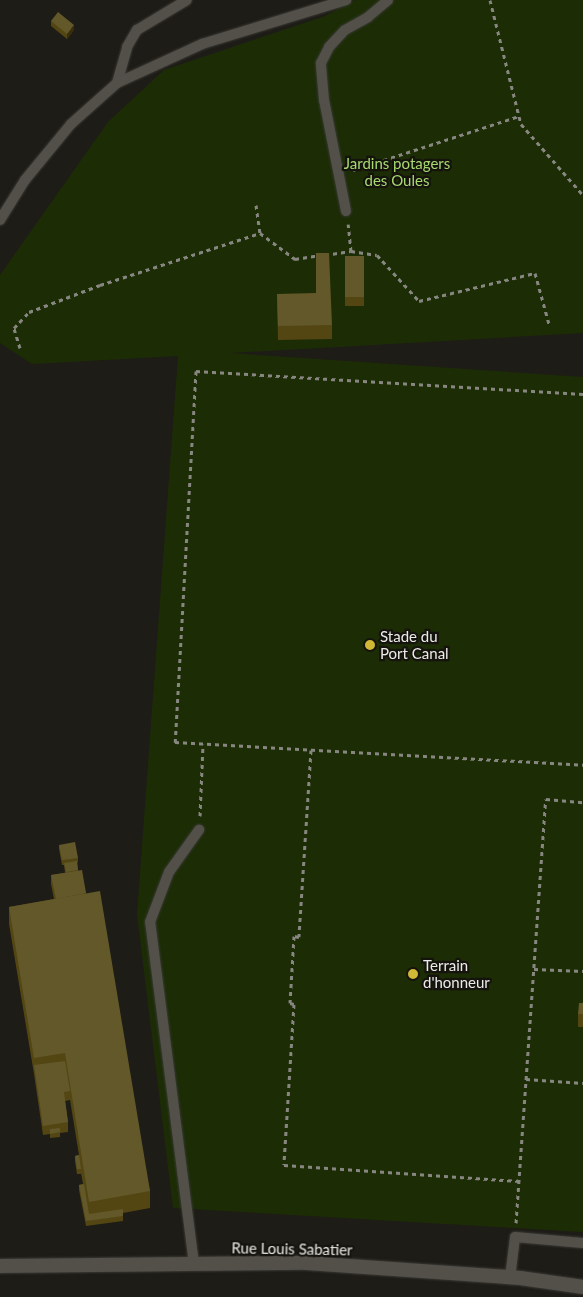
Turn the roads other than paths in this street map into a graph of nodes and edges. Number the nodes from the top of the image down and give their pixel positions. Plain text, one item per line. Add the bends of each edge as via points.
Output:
1 (187, 0) edge
2 (346, 0) edge
3 (388, 0) edge
4 (117, 84) junction
5 (346, 211) road end
6 (0, 220) edge
7 (199, 830) road end
8 (583, 1243) edge
9 (194, 1264) junction
10 (0, 1266) edge
11 (510, 1278) junction
12 (583, 1287) edge

1 - 4 lane via 137,30 127,46
2 - 4 lane via 202,44
3 - 5 lane via 345,30 321,63 324,100
4 - 6 lane via 71,124 25,180
7 - 9 lane via 169,872 150,922
8 - 11 lane via 515,1237
9 - 10 street, Rue Louis Sabatier
9 - 11 street, Rue Louis Sabatier via 307,1263
11 - 12 street, Rue Louis Sabatier

